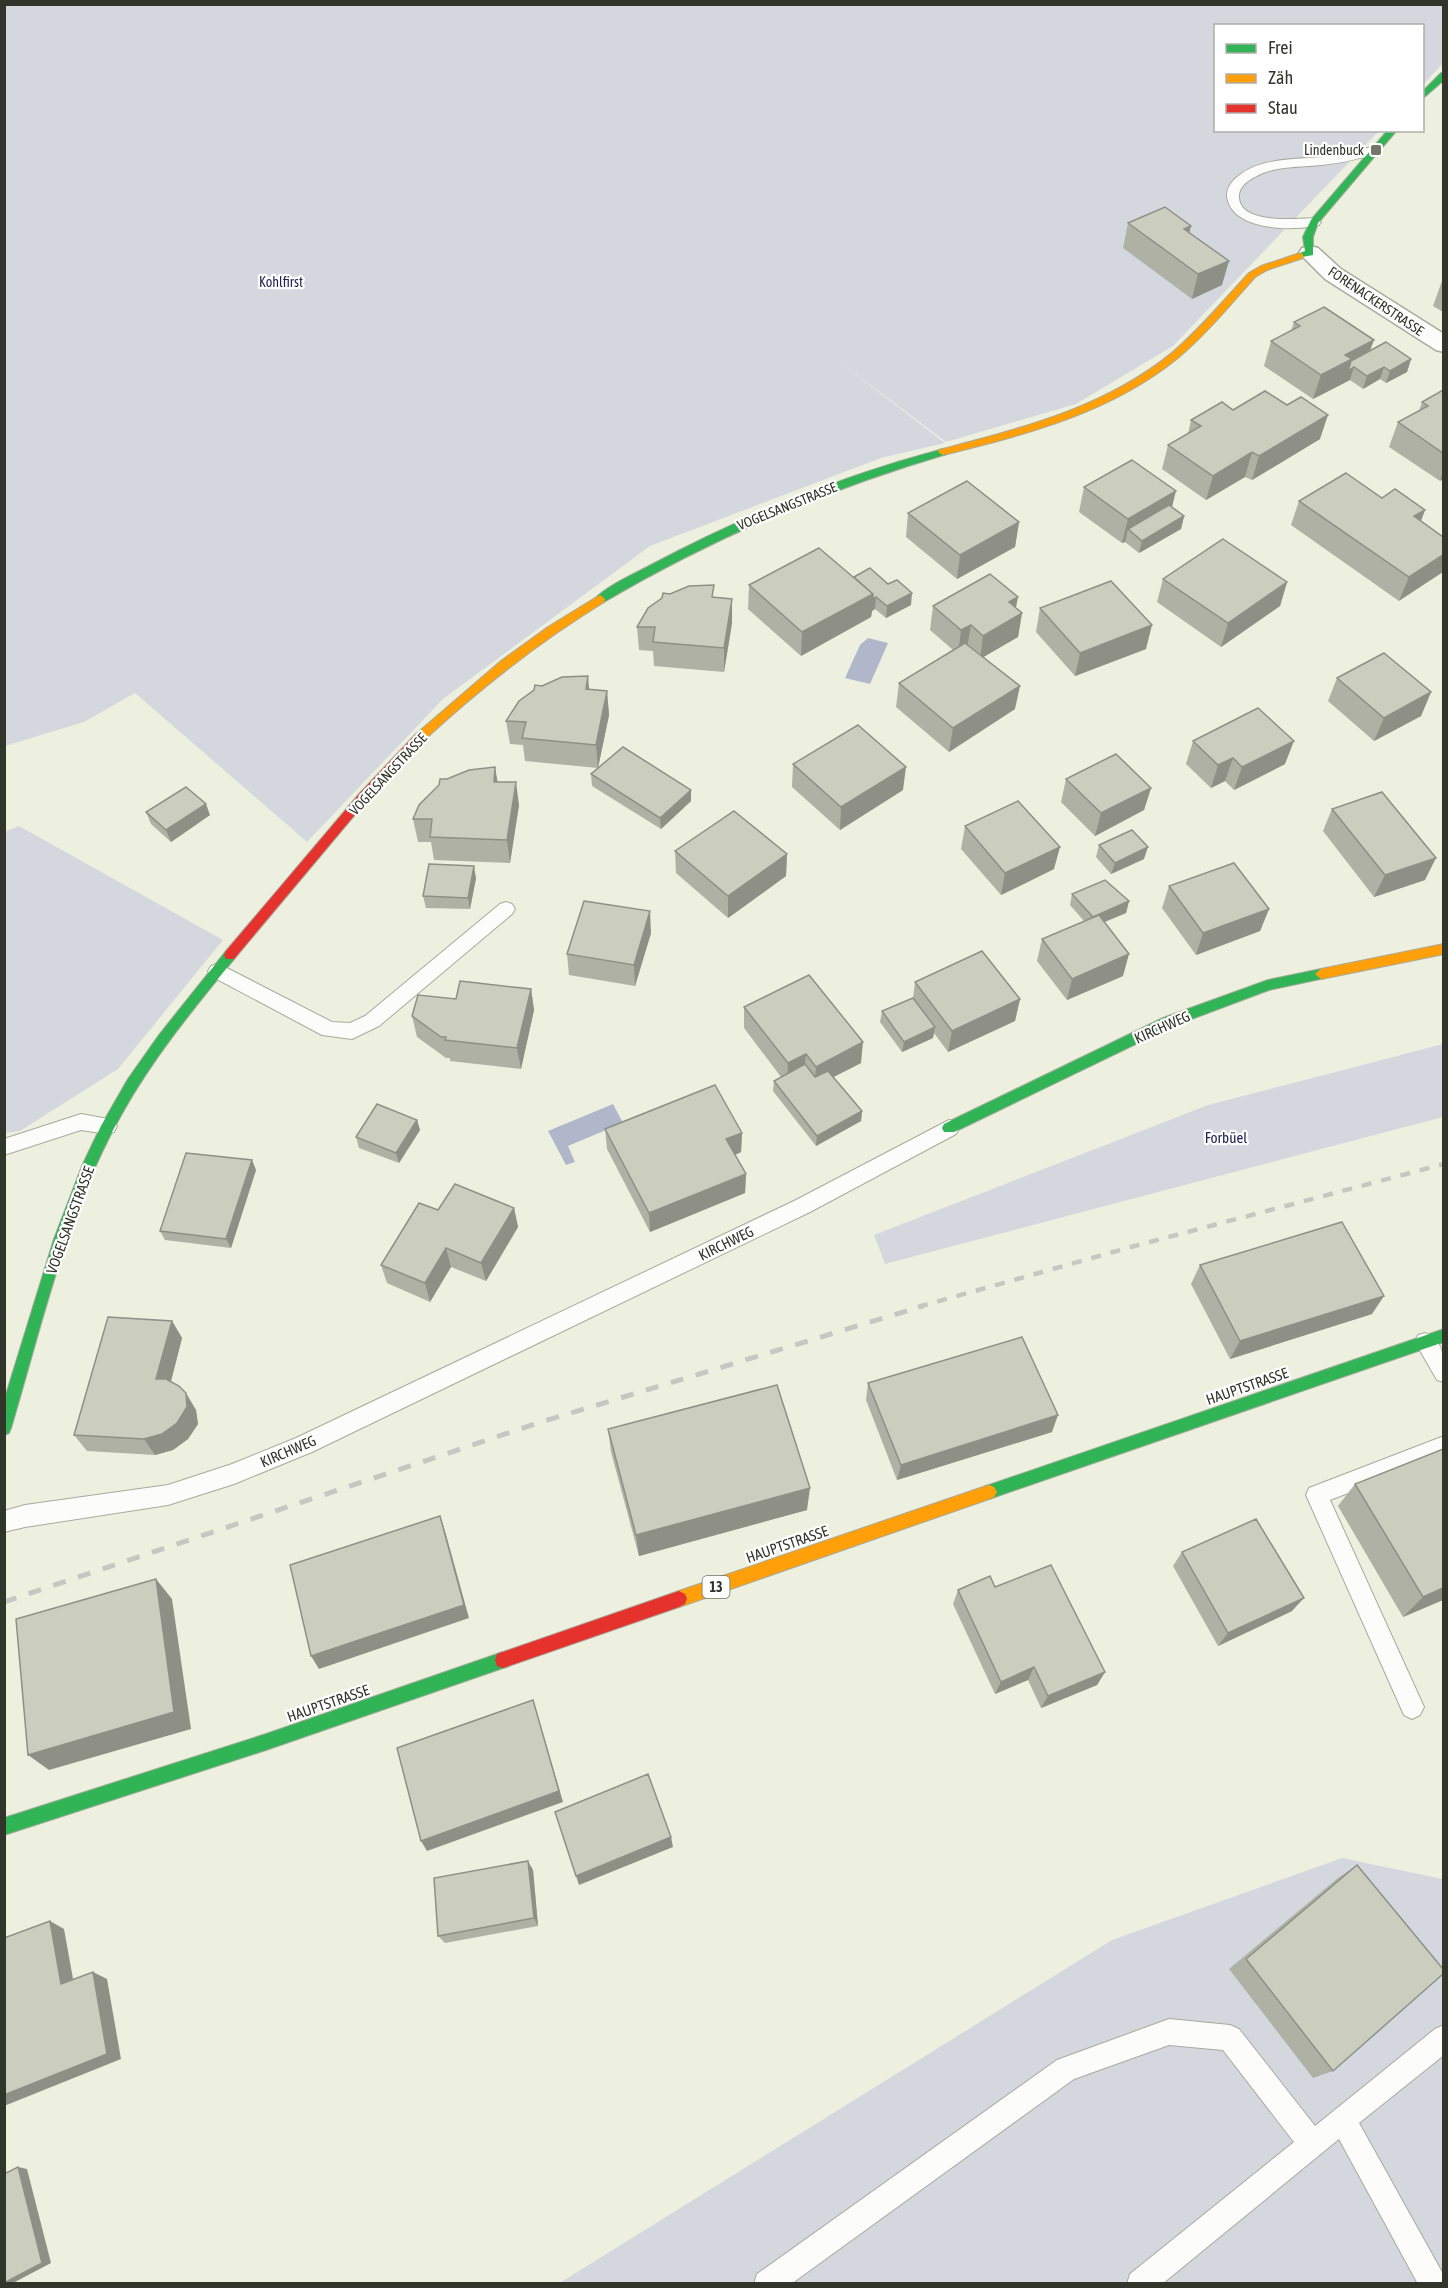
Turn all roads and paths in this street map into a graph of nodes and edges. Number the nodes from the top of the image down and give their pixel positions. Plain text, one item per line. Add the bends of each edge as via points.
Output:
1 (1443, 75) edge
2 (1424, 95) edge
3 (1391, 132) edge
4 (1376, 150) junction
5 (1314, 222) junction
6 (1310, 253) junction
7 (1443, 345) edge
8 (506, 909) dead end
9 (1443, 949) edge
10 (217, 971) junction
11 (107, 1126) junction
12 (949, 1128) joint
13 (4, 1147) edge
14 (1434, 1339) edge
15 (1443, 1373) edge
16 (4, 1428) edge
17 (1443, 1446) edge
18 (4, 1522) edge
19 (1412, 1707) dead end
20 (4, 1827) edge
21 (1443, 2038) edge
22 (1343, 2120) junction
23 (1312, 2144) junction
24 (767, 2283) edge
25 (1140, 2283) edge
26 (1432, 2283) edge

1 - 2 street
3 - 4 street
4 - 5 street
4 - 5 lane via 1252,173 1232,194 1239,210 1263,222
5 - 6 street via 1308,237
6 - 7 street, FORENACKERSTRASSE via 1333,274
6 - 10 street, VOGELSANGSTRASSE via 1252,275 1165,364 1075,416 808,495 657,565 556,626 507,660 398,759
8 - 10 lane via 372,1021 352,1031 329,1030
9 - 12 street, KIRCHWEG via 1268,985 1168,1022
10 - 11 street, VOGELSANGSTRASSE via 160,1043
11 - 13 lane via 81,1122
11 - 16 street, VOGELSANGSTRASSE via 75,1196
12 - 18 lane, KIRCHWEG via 803,1206 304,1445 234,1474 168,1495
14 - 15 lane
14 - 20 street, HAUPTSTRASSE / 13 via 289,1734
17 - 19 lane via 1317,1495
21 - 22 lane
22 - 23 lane
22 - 26 lane
23 - 24 lane via 1230,2038 1169,2032 1066,2069
23 - 25 lane

